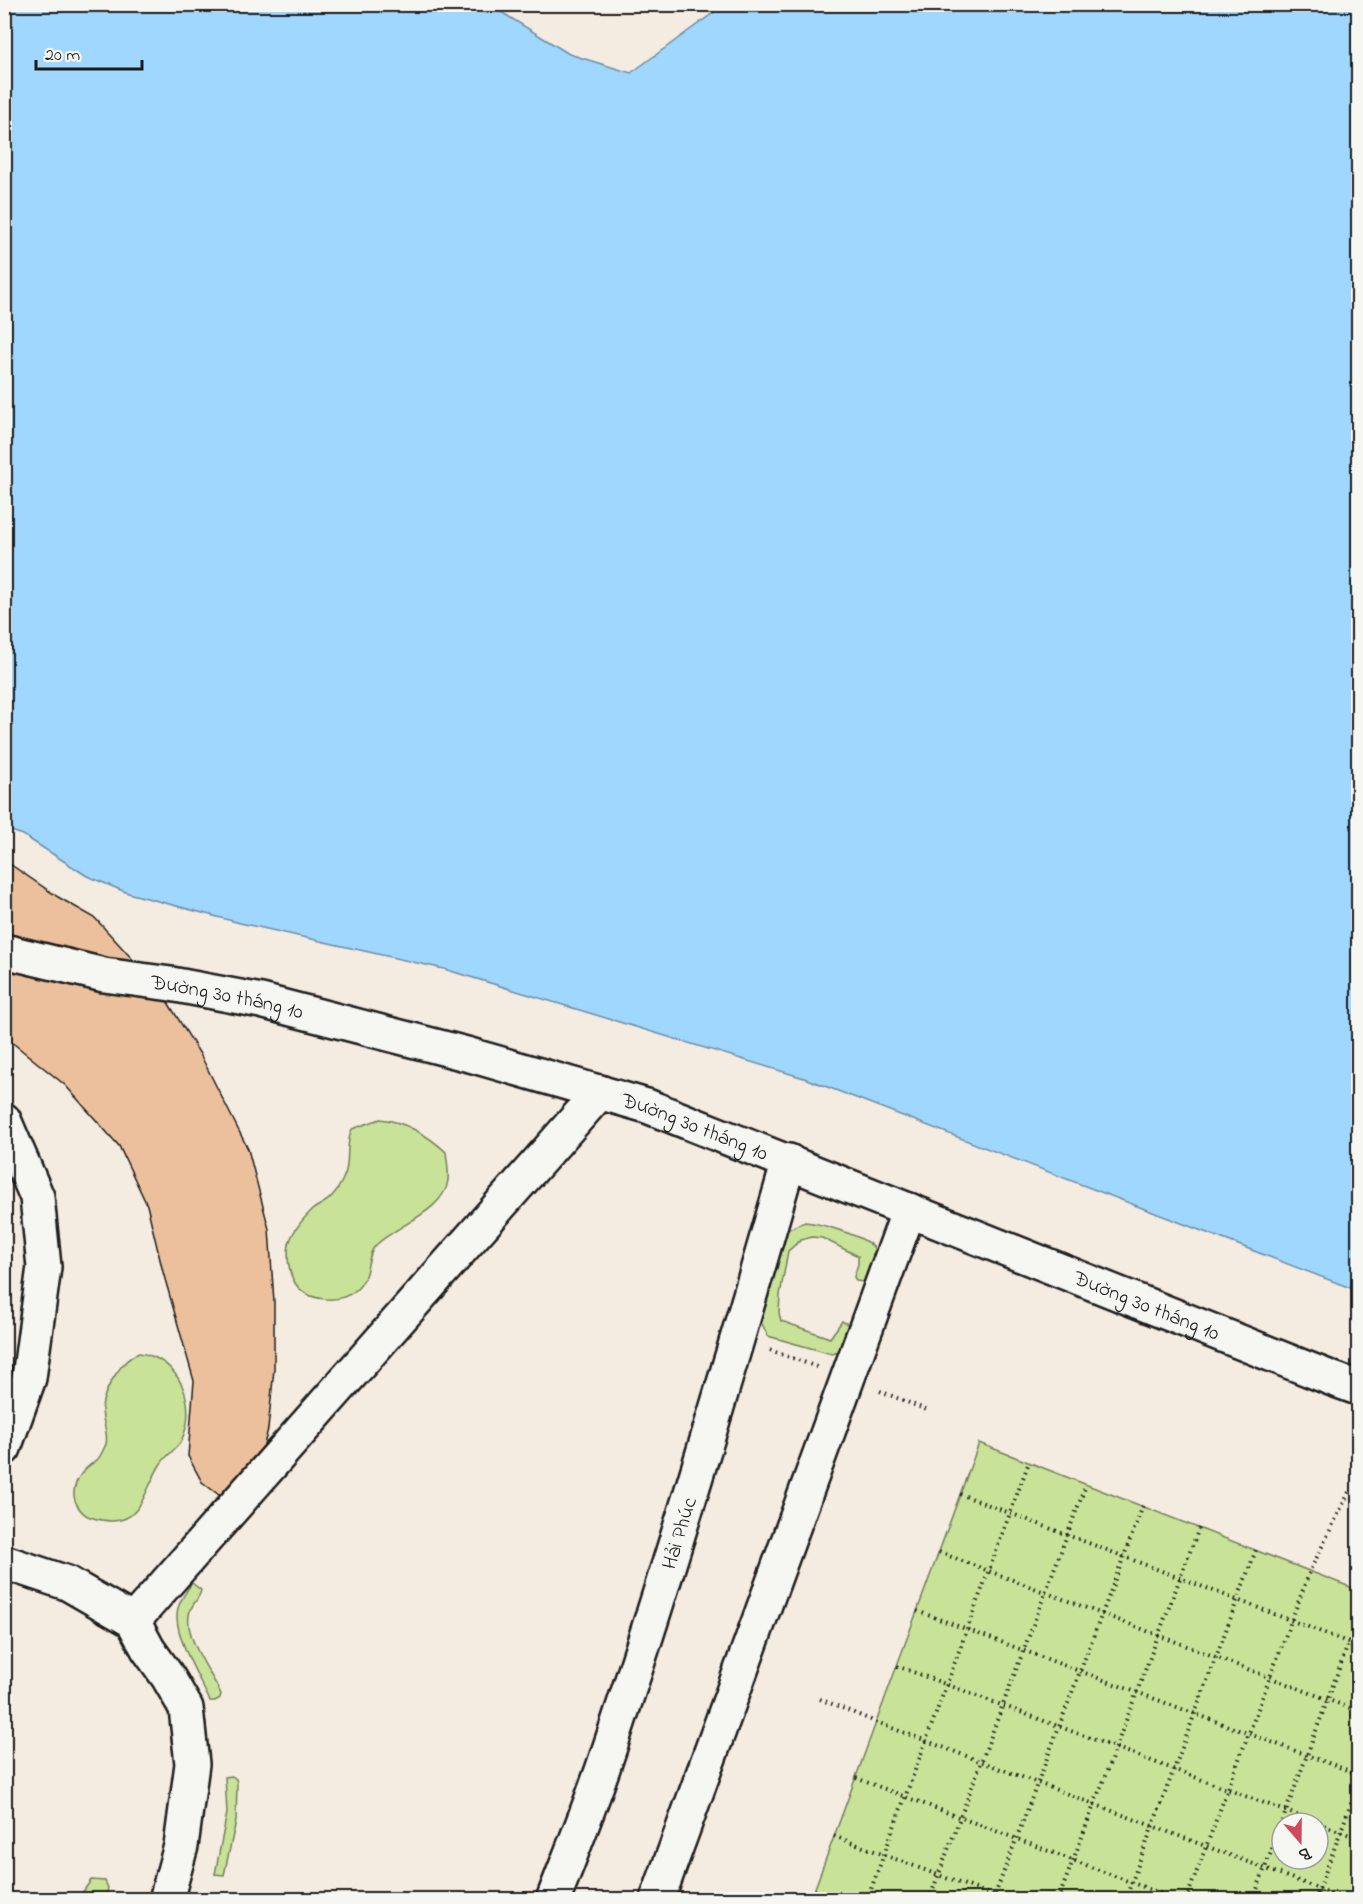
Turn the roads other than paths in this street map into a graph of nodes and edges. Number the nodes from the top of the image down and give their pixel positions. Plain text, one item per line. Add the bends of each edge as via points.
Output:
1 (4, 951) edge
2 (600, 1092) junction
3 (4, 1120) edge
4 (789, 1161) junction
5 (909, 1209) junction
6 (1359, 1388) edge
7 (4, 1448) edge
8 (4, 1562) edge
9 (133, 1621) junction
10 (166, 1899) edge
11 (553, 1899) edge
12 (657, 1899) edge

1 - 2 street, Đường 30 tháng 10 via 104,975 261,1000
2 - 4 street, Đường 30 tháng 10 via 648,1106
2 - 9 street
3 - 7 street via 37,1197 44,1267 29,1378
4 - 5 street, Đường 30 tháng 10
4 - 11 street, Hải Phúc via 612,1740
5 - 6 street, Đường 30 tháng 10
5 - 12 street
8 - 9 street via 67,1582
9 - 10 street via 186,1708 192,1764 181,1846

